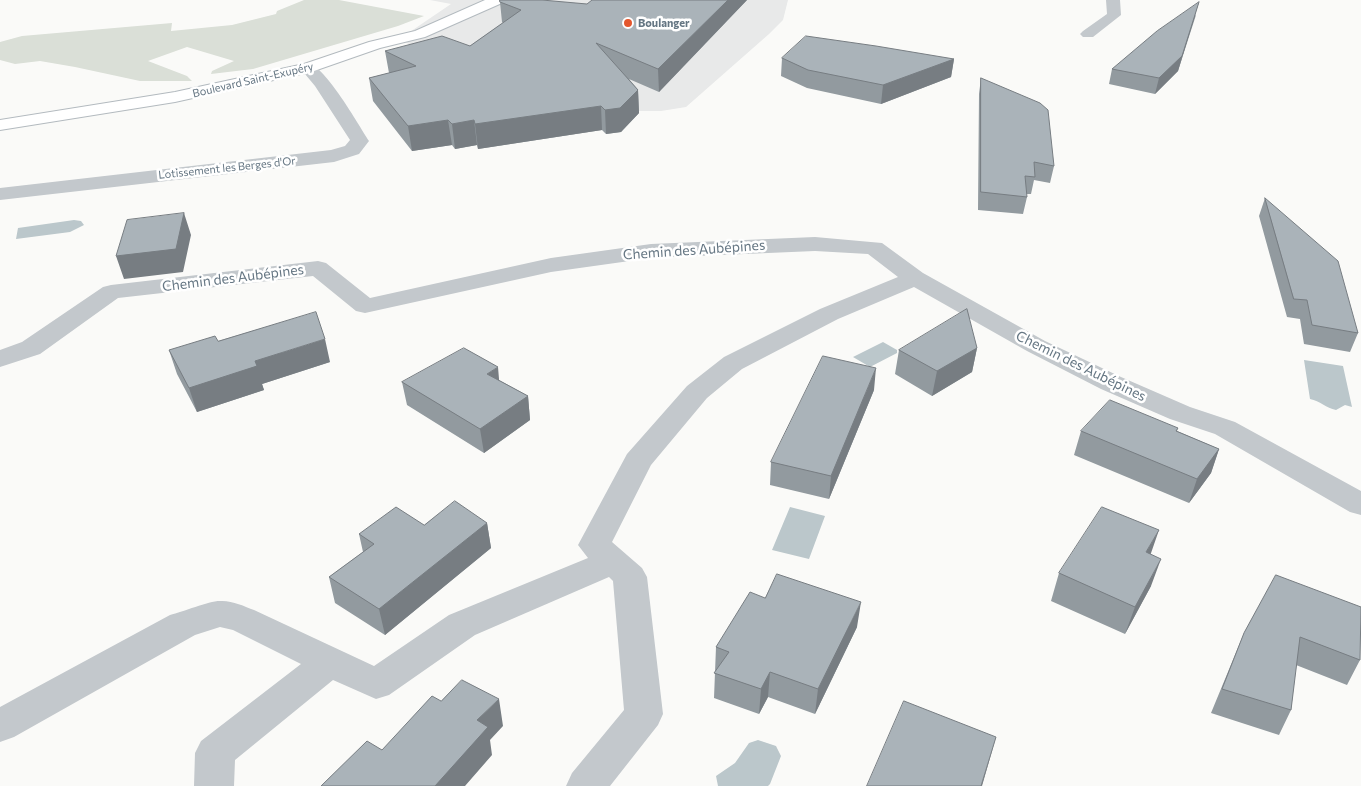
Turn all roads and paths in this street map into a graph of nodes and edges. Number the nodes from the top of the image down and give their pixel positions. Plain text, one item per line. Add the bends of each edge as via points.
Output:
1 (471, 0) edge
2 (497, 0) edge
3 (1113, 0) edge
4 (1088, 34) dead end
5 (375, 45) junction
6 (308, 68) junction
7 (24, 122) joint
8 (0, 126) edge
9 (0, 194) edge
10 (915, 278) junction
11 (0, 359) edge
12 (1361, 505) edge
13 (612, 562) junction
14 (331, 661) junction
15 (0, 726) edge
16 (214, 786) edge
17 (586, 786) edge

1 - 5 main road via 398,31
2 - 5 main road, Boulevard Saint-Exupéry via 420,34
3 - 4 street via 1114,15
5 - 6 main road, Boulevard Saint-Exupéry
6 - 7 main road, Boulevard Saint-Exupéry via 175,97
6 - 9 street, Lotissement les Berges d'Or via 322,83 360,141 352,150 334,156
7 - 8 street
10 - 11 street, Chemin des Aubépines via 874,248 815,244 720,247 651,251 551,265 365,306 318,268 111,292 31,348
10 - 12 street, Chemin des Aubépines via 1036,346 1111,383 1180,413 1225,428
10 - 13 street via 829,314 733,363 697,392 638,461 594,545
13 - 14 street via 462,626 376,684
13 - 17 street via 630,577 644,714
14 - 15 street via 242,619 220,614 183,625
14 - 16 street via 215,753

